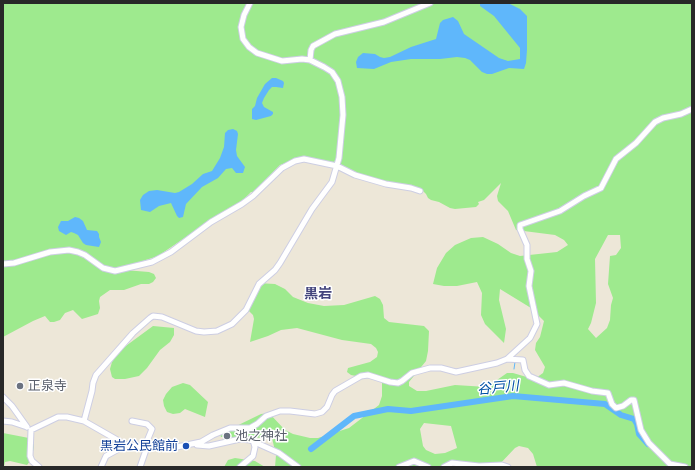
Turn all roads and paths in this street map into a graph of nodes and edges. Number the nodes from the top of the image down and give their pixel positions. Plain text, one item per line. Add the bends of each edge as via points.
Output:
1 (250, 3) edge
2 (430, 3) edge
3 (310, 60) junction
4 (692, 109) edge
5 (337, 166) junction
6 (420, 191) dead end
7 (3, 264) edge
8 (508, 359) junction
9 (3, 397) edge
10 (3, 421) edge
11 (84, 421) junction
12 (132, 421) dead end
13 (29, 429) junction
14 (253, 440) junction
15 (194, 444) junction
16 (126, 445) junction
17 (146, 447) junction
18 (39, 467) edge
19 (102, 467) edge
20 (140, 467) edge
21 (240, 467) edge
22 (298, 467) edge
23 (399, 467) edge
24 (428, 467) edge
25 (444, 467) edge
26 (508, 467) edge
27 (685, 467) edge

1 - 3 street via 241,27 243,39 249,47 257,53 282,61
2 - 3 street via 384,22 335,34 313,46
3 - 5 street via 324,66 338,80 343,115
4 - 8 street via 655,122 636,143 616,159 601,188 560,211 520,225 527,245 527,259 531,271 529,286 537,324 524,344
5 - 6 street via 355,175
5 - 7 street via 304,160 288,164 242,204 152,262 115,271 102,268 85,255 69,250
5 - 11 street via 332,182 312,209 275,270 259,284 246,310 228,326 210,332 196,331 162,317 150,318 132,333 96,376
8 - 15 street via 456,372 440,368 426,369 412,373 398,383 368,375 361,376 335,391 322,412 310,414 280,411 266,416 250,428 230,428
8 - 27 street via 523,360 529,376 549,385 564,384 608,393 616,408 634,400 641,430 649,443 670,464
9 - 13 street
10 - 13 street
11 - 13 street via 58,417
11 - 16 street
12 - 17 street via 146,424 152,429
13 - 18 street via 30,456
14 - 15 street via 240,439 209,446
14 - 21 street via 254,452
14 - 22 street via 283,455
15 - 17 street via 172,448
16 - 17 street
16 - 19 street via 106,456
17 - 20 street
23 - 24 street via 414,461
25 - 26 street via 452,463

